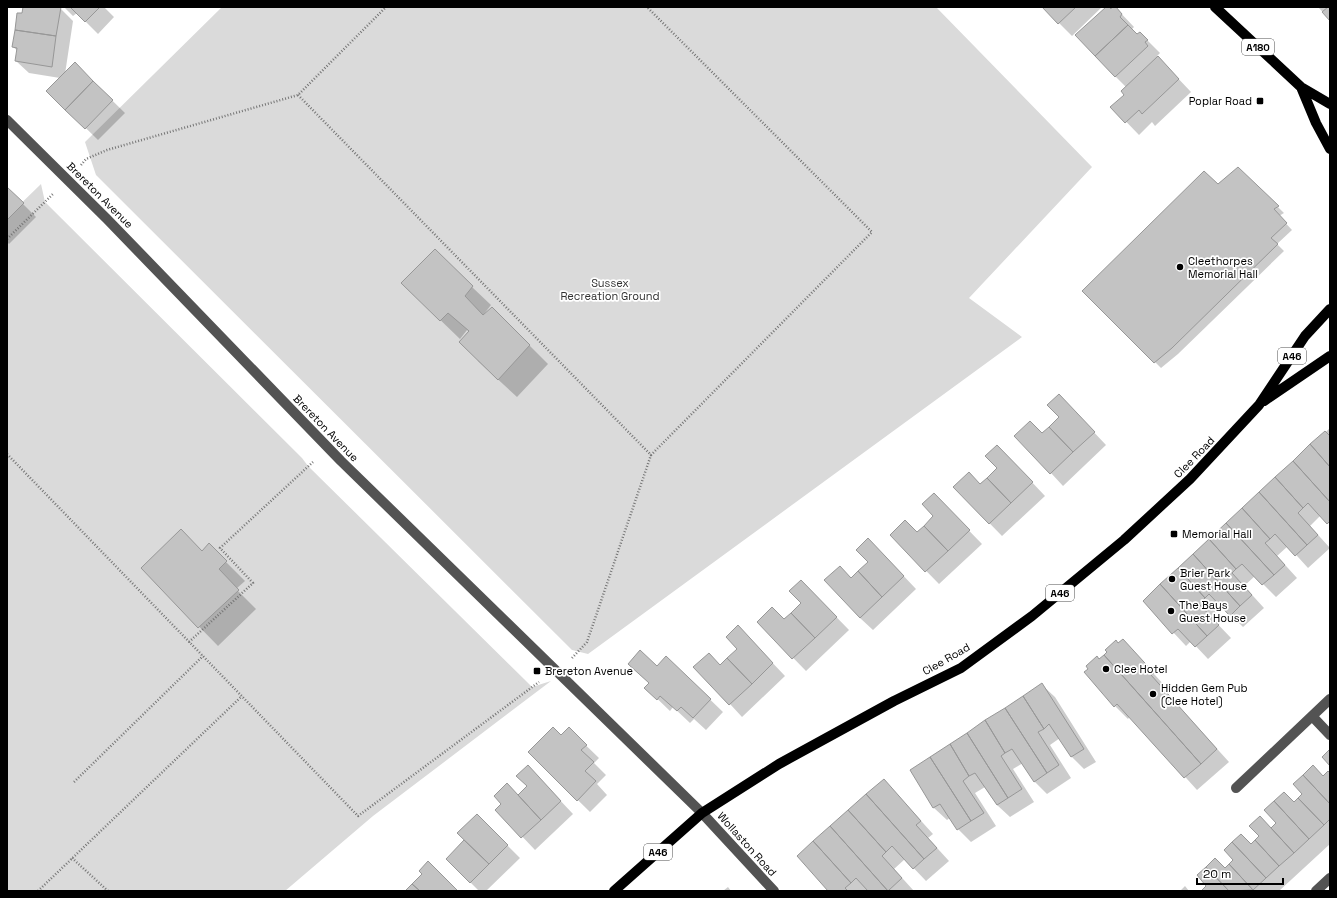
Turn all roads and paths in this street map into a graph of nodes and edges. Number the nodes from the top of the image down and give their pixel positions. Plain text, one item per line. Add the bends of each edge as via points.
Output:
1 (386, 7) edge
2 (647, 7) edge
3 (1215, 7) edge
4 (1301, 87) junction
5 (298, 95) junction
6 (1330, 104) edge
7 (7, 120) edge
8 (1330, 149) edge
9 (67, 180) junction
10 (7, 239) edge
11 (1330, 309) edge
12 (1330, 356) edge
13 (1259, 405) junction
14 (328, 448) junction
15 (7, 454) edge
16 (651, 455) junction
17 (189, 642) junction
18 (203, 656) junction
19 (556, 671) junction
20 (242, 696) junction
21 (1330, 699) edge
22 (1312, 716) junction
23 (1330, 734) edge
24 (74, 782) dead end
25 (1236, 788) dead end
26 (702, 813) junction
27 (72, 858) junction
28 (1330, 878) edge
29 (38, 891) edge
30 (108, 891) edge
31 (614, 891) edge
32 (774, 891) edge
33 (1316, 891) edge

1 - 5 path
2 - 16 path via 872,232
3 - 4 main road, A180
4 - 6 main road, A180
4 - 8 main road, A180
5 - 9 path via 106,150 86,159
5 - 16 path
7 - 9 street, Brereton Avenue
9 - 10 path
9 - 14 street, Brereton Avenue
11 - 13 main road, Clee Road / A46 via 1305,336
12 - 13 main road, Clee Road / A46
13 - 26 main road, Clee Road / A46 via 1179,489 1124,540 1032,616 960,668 779,764
14 - 17 path via 220,548 253,583
14 - 19 street, Brereton Avenue
15 - 17 path
16 - 19 path via 587,642
17 - 18 path
18 - 20 path
18 - 24 path
19 - 20 path via 358,816
19 - 26 street, Brereton Avenue
20 - 27 path
21 - 22 street
22 - 23 street
22 - 25 street
26 - 31 main road, Clee Road / A46
26 - 32 street, Wollaston Road
27 - 29 path
27 - 30 path
28 - 33 street

